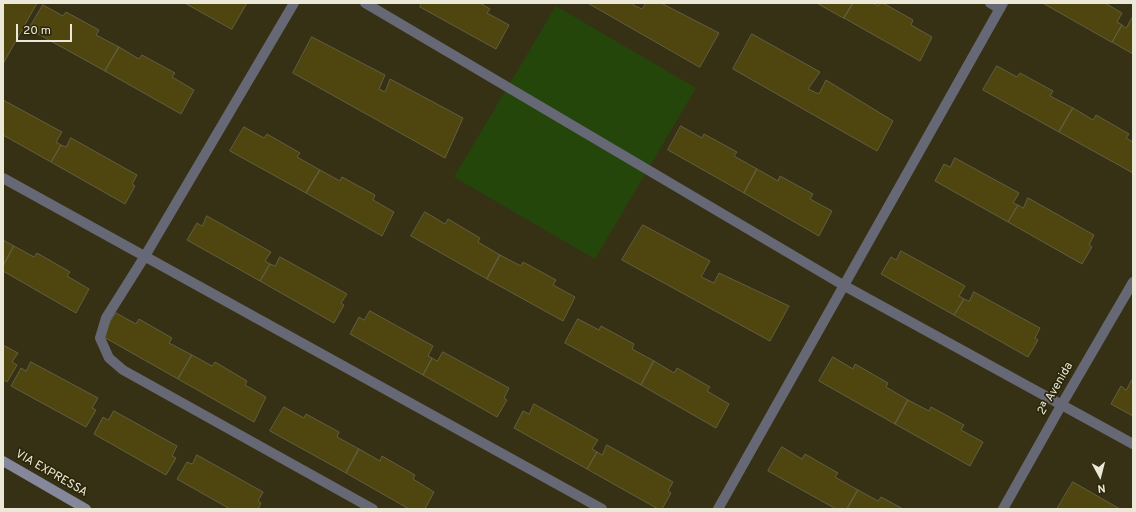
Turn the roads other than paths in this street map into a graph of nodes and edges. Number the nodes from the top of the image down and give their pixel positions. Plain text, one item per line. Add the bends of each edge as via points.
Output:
1 (294, 3) edge
2 (365, 3) edge
3 (990, 3) edge
4 (1002, 6) edge
5 (3, 178) edge
6 (145, 256) junction
7 (1133, 282) edge
8 (843, 285) junction
9 (1062, 404) junction
10 (1133, 444) edge
11 (3, 461) edge
12 (86, 509) edge
13 (373, 509) edge
14 (602, 509) edge
15 (718, 509) edge
16 (1003, 509) edge

1 - 6 street
2 - 8 street
3 - 4 street
4 - 8 street
5 - 6 street
6 - 13 street via 106,318 100,338 109,358 123,370
6 - 14 street
7 - 9 street, 2ª Avenida
8 - 9 street
8 - 15 street
9 - 10 street
9 - 16 street, 2ª Avenida
11 - 12 main road, VIA EXPRESSA

